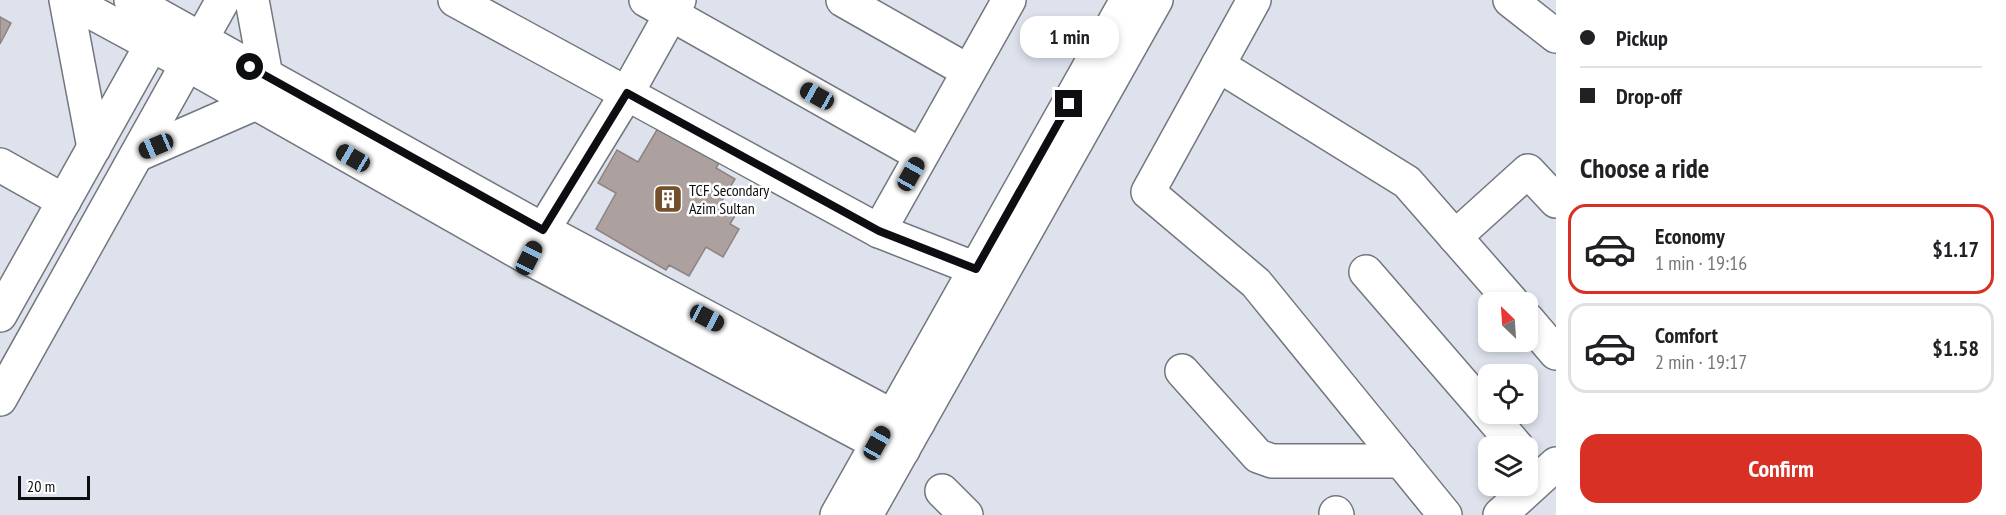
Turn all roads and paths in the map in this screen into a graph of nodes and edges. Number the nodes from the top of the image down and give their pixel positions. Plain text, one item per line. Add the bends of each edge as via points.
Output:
1 (68, 0) edge
2 (131, 0) edge
3 (223, 0) edge
4 (252, 0) edge
5 (455, 0) edge
6 (843, 0) edge
7 (1009, 0) edge
8 (1127, 0) edge
9 (1156, 0) edge
10 (1254, 0) edge
11 (1510, 0) edge
12 (665, 5) edge
13 (165, 22) edge
14 (1556, 36) edge
15 (194, 52) junction
16 (1218, 65) junction
17 (968, 71) junction
18 (261, 89) junction
19 (627, 93) junction
20 (94, 148) junction
21 (136, 154) junction
22 (921, 155) junction
23 (0, 165) edge
24 (64, 201) junction
25 (1556, 201) edge
26 (879, 231) junction
27 (1455, 237) junction
28 (536, 244) junction
29 (976, 269) junction
30 (1366, 272) dead end
31 (1503, 292) edge
32 (0, 315) edge
33 (1538, 332) edge
34 (1556, 352) edge
35 (1182, 371) dead end
36 (0, 399) edge
37 (1478, 402) edge
38 (1497, 424) edge
39 (898, 433) junction
40 (1507, 436) edge
41 (1401, 461) junction
42 (1545, 472) edge
43 (942, 491) dead end
44 (837, 515) edge
45 (866, 515) edge
46 (966, 515) edge
47 (1445, 515) edge
48 (1500, 515) edge

1 - 13 street
1 - 20 street
2 - 13 street
3 - 15 street
4 - 18 street
5 - 19 street
6 - 17 street
7 - 17 street
8 - 29 street
9 - 39 street
10 - 16 street
11 - 14 street
12 - 19 street
12 - 22 street
13 - 15 street
13 - 20 street
15 - 18 street
15 - 21 street
16 - 27 street via 1407,182
16 - 41 street via 1148,192 1256,283
17 - 22 street
18 - 21 street
18 - 28 street
19 - 26 street
19 - 28 street
20 - 24 street
21 - 36 street
22 - 26 street
23 - 24 street
24 - 32 street
25 - 27 street via 1528,171
26 - 29 street
27 - 31 street
28 - 39 street
29 - 39 street
30 - 37 street
33 - 34 street
35 - 41 street via 1258,456 1272,461
38 - 40 street
39 - 44 street
39 - 45 street
41 - 47 street
42 - 48 street
43 - 46 street

